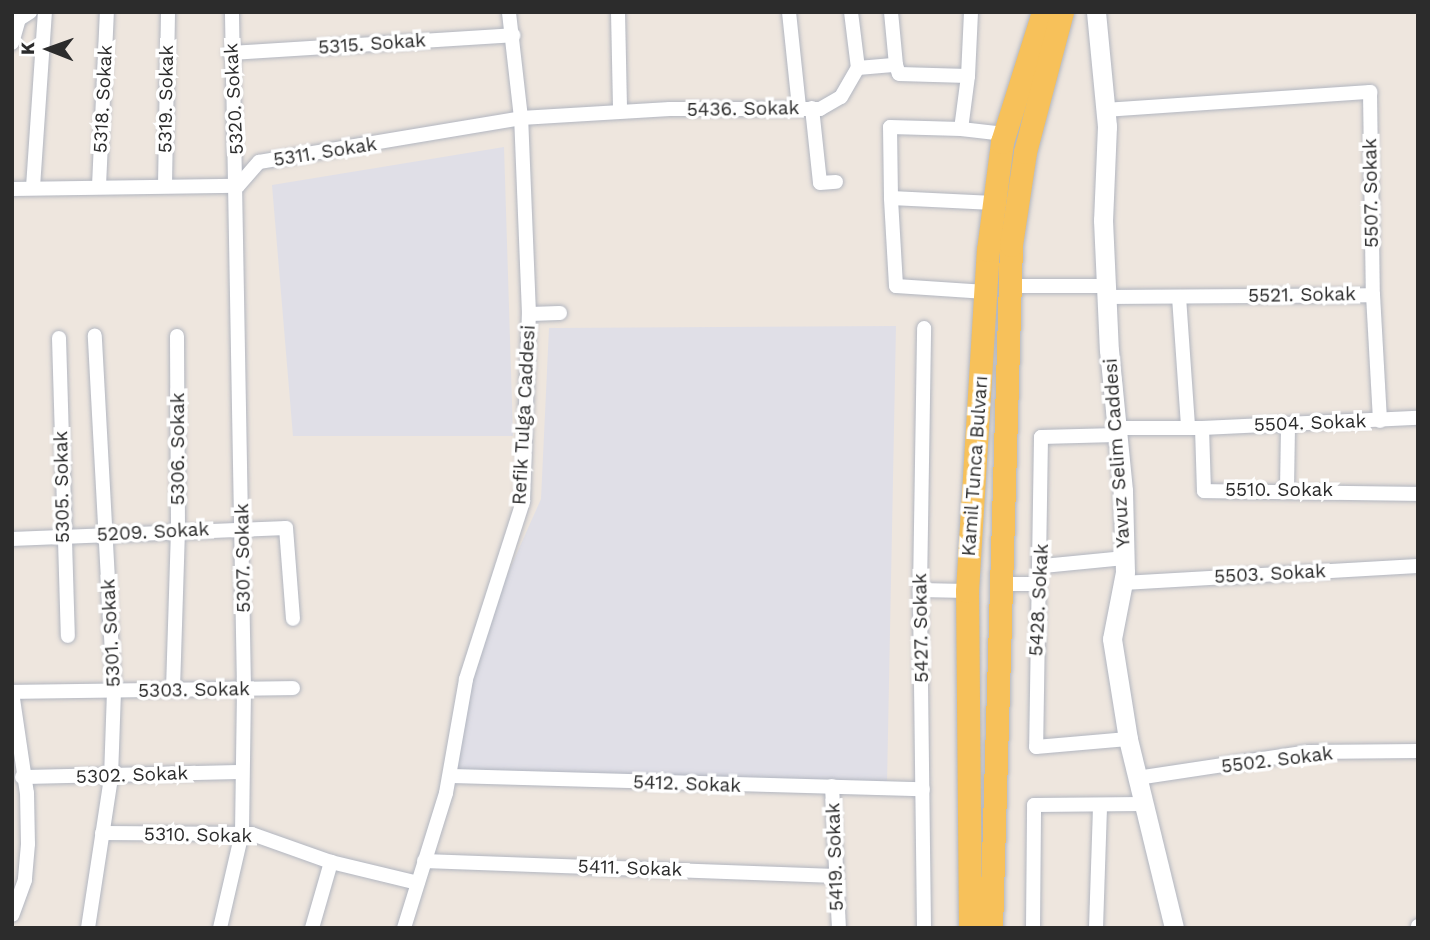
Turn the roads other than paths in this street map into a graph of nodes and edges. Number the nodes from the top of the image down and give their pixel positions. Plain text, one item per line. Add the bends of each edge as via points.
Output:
1 (19, 12) edge
2 (45, 12) edge
3 (107, 12) edge
4 (168, 12) edge
5 (232, 12) edge
6 (509, 12) edge
7 (618, 12) edge
8 (789, 12) edge
9 (851, 12) edge
10 (891, 12) edge
11 (971, 12) edge
12 (1043, 12) edge
13 (1062, 12) edge
14 (1096, 12) edge
15 (31, 13) edge
16 (513, 36) junction
17 (12, 43) edge
18 (230, 53) junction
19 (896, 65) junction
20 (858, 68) junction
21 (968, 76) junction
22 (806, 108) junction
23 (1104, 110) junction
24 (620, 111) junction
25 (521, 118) junction
26 (961, 129) junction
27 (1005, 134) junction
28 (836, 182) dead end
29 (165, 185) junction
30 (99, 186) junction
31 (238, 186) junction
32 (33, 187) junction
33 (12, 188) edge
34 (891, 198) junction
35 (994, 203) junction
36 (1009, 286) junction
37 (1106, 291) junction
38 (986, 292) junction
39 (1373, 295) junction
40 (1179, 297) junction
41 (560, 313) dead end
42 (530, 314) junction
43 (924, 328) dead end
44 (177, 335) dead end
45 (95, 336) dead end
46 (59, 338) dead end
47 (1418, 418) edge
48 (1380, 421) junction
49 (1288, 424) junction
50 (1195, 427) junction
51 (1117, 432) junction
52 (1287, 490) junction
53 (1418, 494) edge
54 (242, 527) junction
55 (178, 530) junction
56 (106, 534) junction
57 (62, 536) junction
58 (12, 539) edge
59 (1125, 558) junction
60 (1043, 566) junction
61 (1418, 566) edge
62 (1123, 583) junction
63 (998, 584) junction
64 (1037, 584) junction
65 (920, 590) junction
66 (967, 591) junction
67 (293, 619) dead end
68 (68, 636) dead end
69 (293, 688) dead end
70 (173, 689) junction
71 (244, 689) junction
72 (114, 691) junction
73 (12, 692) edge
74 (14, 731) edge
75 (1128, 739) junction
76 (1418, 751) edge
77 (242, 772) junction
78 (22, 776) junction
79 (450, 776) junction
80 (111, 777) junction
81 (1137, 778) junction
82 (832, 786) junction
83 (923, 789) junction
84 (1143, 804) junction
85 (1100, 807) junction
86 (102, 833) junction
87 (242, 833) junction
88 (28, 844) junction
89 (12, 845) edge
90 (424, 861) junction
91 (331, 862) junction
92 (836, 876) junction
93 (418, 883) junction
94 (12, 915) edge
95 (88, 928) edge
96 (220, 928) edge
97 (312, 928) edge
98 (404, 928) edge
99 (839, 928) edge
100 (924, 928) edge
101 (970, 928) edge
102 (991, 928) edge
103 (1033, 928) edge
104 (1096, 928) edge
105 (1174, 928) edge

1 - 15 street
2 - 32 street
3 - 30 street, 5318. Sokak
4 - 29 street, 5319. Sokak
5 - 18 street, 5320. Sokak
6 - 16 street, Refik Tulga Caddesi
7 - 24 street
8 - 22 street
9 - 20 street
10 - 19 street
11 - 21 street
12 - 27 main road, Kamil Tunca Bulvarı
13 - 36 main road, Kamil Tunca Bulvarı via 1025,152
14 - 23 street, Yavuz Selim Caddesi
15 - 17 street via 19,19
16 - 18 street, 5315. Sokak
16 - 25 street, Refik Tulga Caddesi
18 - 31 street, 5320. Sokak
19 - 20 street
19 - 21 street via 899,74
20 - 22 street, 5436. Sokak via 841,97
21 - 26 street
22 - 24 street, 5436. Sokak
22 - 28 street via 820,183
23 - 37 street, Yavuz Selim Caddesi
23 - 39 street, 5507. Sokak via 1370,92
24 - 25 street, 5436. Sokak
25 - 31 street, 5311. Sokak via 259,162
25 - 42 street, Refik Tulga Caddesi
26 - 27 street
26 - 34 street via 890,127
27 - 35 main road, Kamil Tunca Bulvarı
29 - 30 street
29 - 31 street
30 - 32 street
31 - 54 street, 5307. Sokak
32 - 33 street
34 - 35 street
34 - 38 street via 896,286
35 - 38 main road, Kamil Tunca Bulvarı
36 - 37 street, 5521. Sokak
36 - 63 main road, Kamil Tunca Bulvarı
37 - 40 street, 5521. Sokak
37 - 51 street, Yavuz Selim Caddesi
38 - 66 main road, Kamil Tunca Bulvarı
39 - 40 street, 5521. Sokak
39 - 48 street, 5521. Sokak
40 - 50 street
41 - 42 street
42 - 79 street, Refik Tulga Caddesi via 523,501 466,679
43 - 65 street, 5427. Sokak
44 - 55 street, 5306. Sokak
45 - 56 street, 5301. Sokak
46 - 57 street, 5305. Sokak
47 - 48 street, 5504. Sokak
48 - 49 street, 5504. Sokak
49 - 50 street, 5504. Sokak
49 - 52 street
50 - 51 street
50 - 52 street, 5510. Sokak via 1204,491
51 - 59 street, Yavuz Selim Caddesi
51 - 60 street, 5428. Sokak via 1041,437
52 - 53 street, 5510. Sokak
54 - 55 street, 5209. Sokak
54 - 67 street, 5209. Sokak via 286,527
54 - 71 street, 5307. Sokak
55 - 56 street, 5209. Sokak
55 - 70 street, 5306. Sokak
56 - 57 street, 5209. Sokak
56 - 72 street, 5301. Sokak
57 - 58 street, 5209. Sokak
57 - 68 street, 5305. Sokak
59 - 60 street
59 - 62 street, Yavuz Selim Caddesi
60 - 64 street, 5428. Sokak via 1042,583
61 - 62 street, 5503. Sokak
62 - 75 street, Yavuz Selim Caddesi via 1112,639
63 - 64 street
63 - 102 main road, Kamil Tunca Bulvarı
64 - 75 street, 5428. Sokak via 1036,747
65 - 66 street
65 - 83 street, 5427. Sokak
66 - 101 main road, Kamil Tunca Bulvarı
69 - 71 street, 5303. Sokak
70 - 71 street, 5303. Sokak
70 - 72 street, 5303. Sokak
71 - 77 street, 5307. Sokak
72 - 73 street, 5303. Sokak
72 - 80 street, 5301. Sokak
73 - 74 street
74 - 78 street
75 - 81 street, Yavuz Selim Caddesi
76 - 81 street, 5502. Sokak via 1309,752
77 - 80 street, 5302. Sokak
77 - 87 street, 5307. Sokak
78 - 80 street, 5302. Sokak
78 - 88 street
79 - 82 street, 5412. Sokak
79 - 90 street, Refik Tulga Caddesi
80 - 86 street, 5301. Sokak
81 - 84 street, Yavuz Selim Caddesi
82 - 83 street, 5412. Sokak
82 - 92 street, 5419. Sokak
83 - 100 street, 5427. Sokak
84 - 85 street
84 - 105 street, Yavuz Selim Caddesi
85 - 103 street via 1034,805
85 - 104 street
86 - 87 street, 5310. Sokak
86 - 95 street, 5301. Sokak
87 - 91 street, 5310. Sokak
87 - 96 street, 5307. Sokak
88 - 89 street
88 - 94 street via 25,880
90 - 92 street, 5411. Sokak
90 - 93 street, Refik Tulga Caddesi
91 - 93 street, 5310. Sokak
91 - 97 street
92 - 99 street, 5419. Sokak
93 - 98 street, Refik Tulga Caddesi

